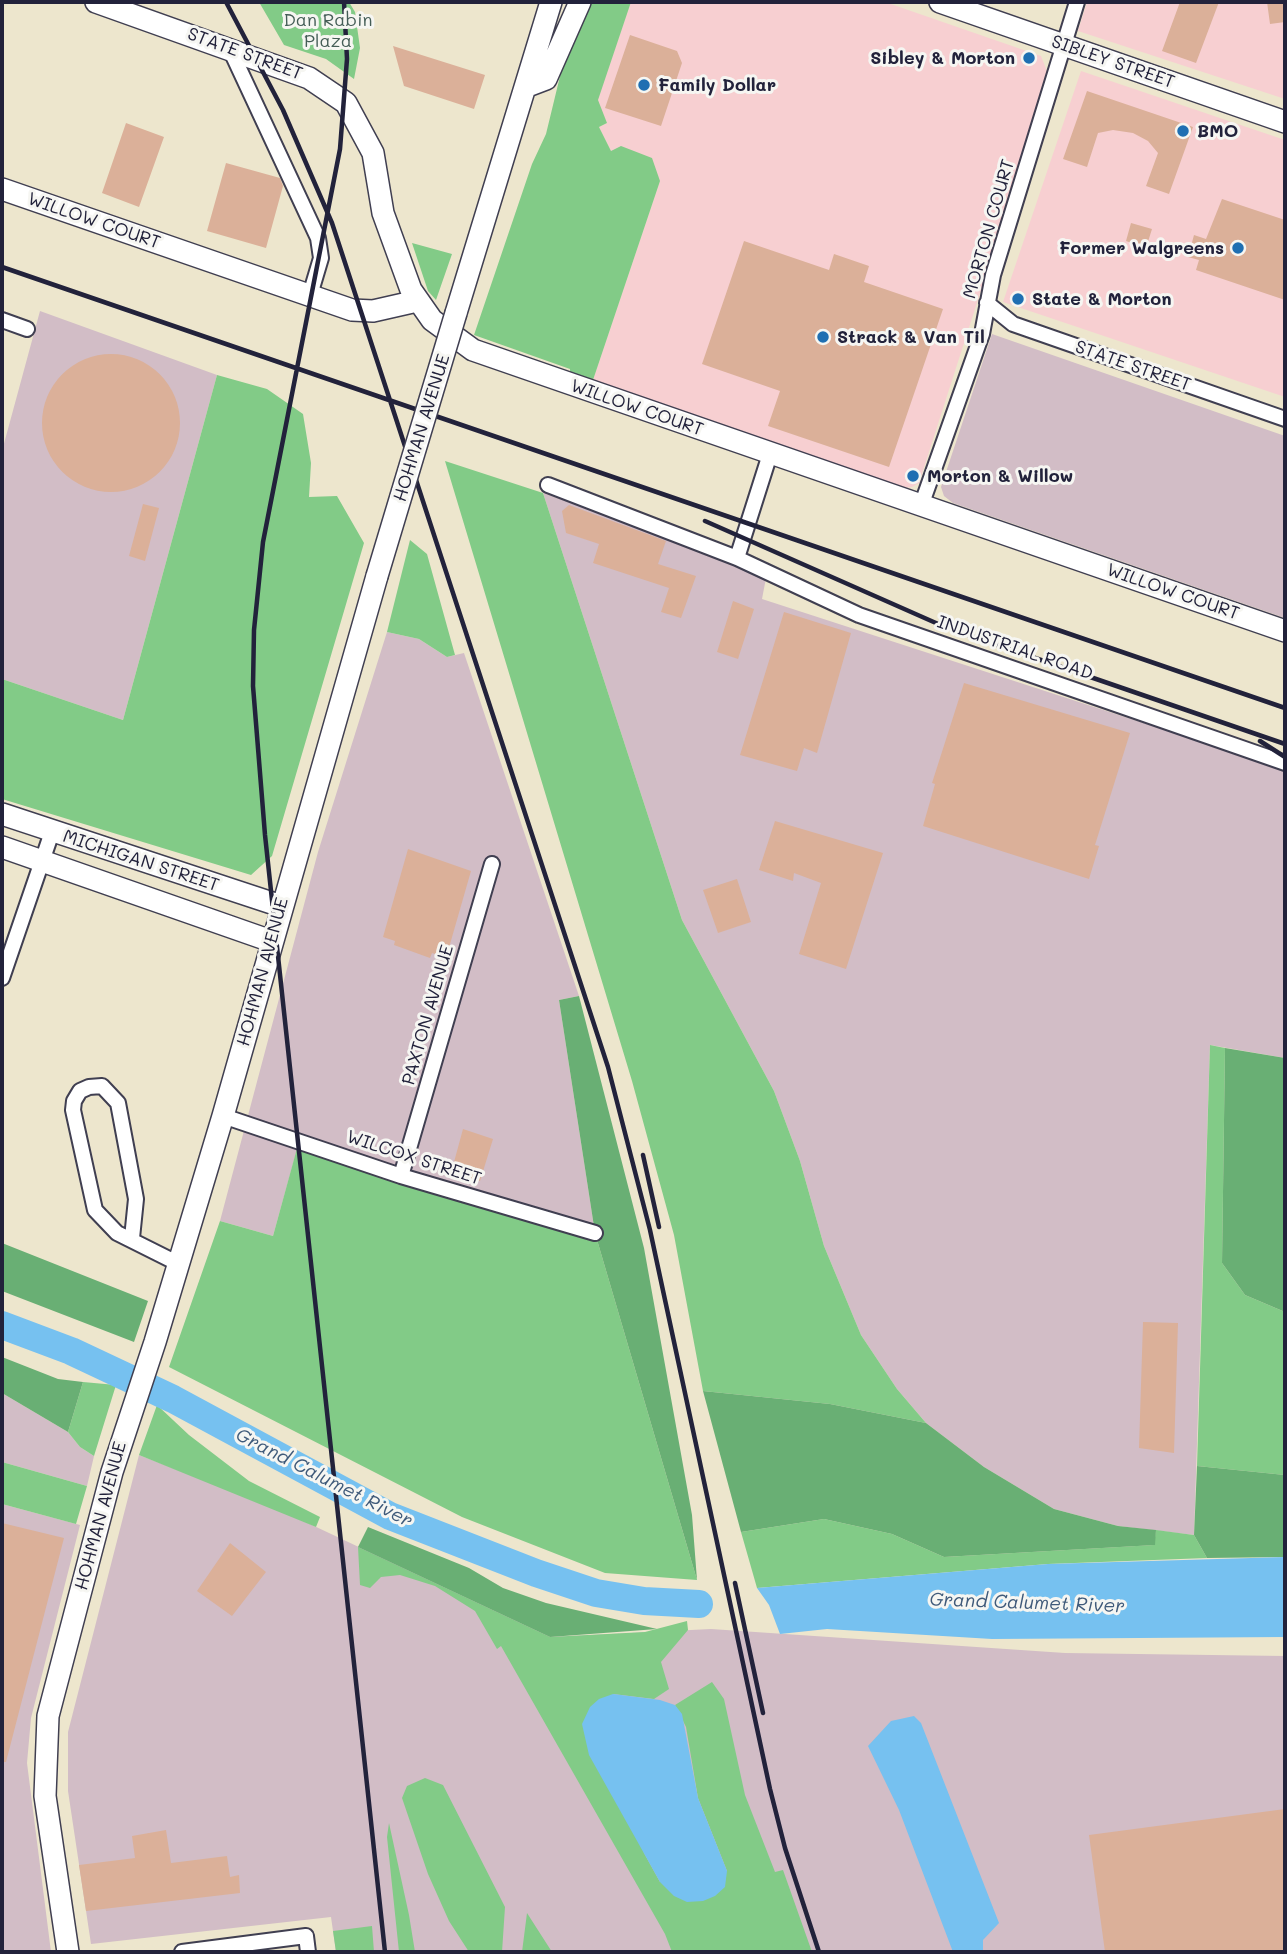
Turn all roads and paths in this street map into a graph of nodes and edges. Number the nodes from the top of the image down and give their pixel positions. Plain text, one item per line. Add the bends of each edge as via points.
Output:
1 (96, 2) edge
2 (551, 2) edge
3 (580, 2) edge
4 (940, 2) edge
5 (1077, 2) edge
6 (1064, 45) junction
7 (229, 47) junction
8 (526, 87) junction
9 (1285, 122) edge
10 (2, 189) edge
11 (310, 295) junction
12 (417, 301) junction
13 (987, 303) junction
14 (2, 320) edge
15 (27, 329) dead end
16 (1285, 419) edge
17 (770, 454) junction
18 (548, 485) dead end
19 (921, 506) junction
20 (737, 558) junction
21 (1285, 631) edge
22 (1285, 763) edge
23 (2, 814) edge
24 (52, 832) junction
25 (2, 847) edge
26 (41, 860) junction
27 (492, 864) dead end
28 (281, 906) junction
29 (271, 941) junction
30 (2, 978) edge
31 (223, 1116) junction
32 (401, 1176) junction
33 (595, 1233) dead end
34 (132, 1238) junction
35 (179, 1264) junction
36 (68, 1952) edge
37 (183, 1952) edge
38 (308, 1952) edge

1 - 7 main road, STATE STREET
2 - 8 main road, HOHMAN AVENUE
3 - 8 main road via 547,79
4 - 6 main road, SIBLEY STREET
5 - 6 street, MORTON COURT
6 - 9 main road, SIBLEY STREET
6 - 13 street, MORTON COURT
7 - 11 street via 318,239 321,258
7 - 12 main road, STATE STREET via 309,78 349,107 373,153 383,213
8 - 28 main road, HOHMAN AVENUE, bridge
10 - 11 main road, WILLOW COURT
11 - 12 main road, WILLOW COURT via 363,312
12 - 17 main road, WILLOW COURT via 443,329 473,350
13 - 16 street, STATE STREET via 1013,324
13 - 19 street, MORTON COURT via 982,334
14 - 15 street
17 - 19 main road, WILLOW COURT
17 - 20 street
18 - 20 street, INDUSTRIAL ROAD
19 - 21 main road, WILLOW COURT
20 - 22 street, INDUSTRIAL ROAD via 859,615
23 - 24 main road, MICHIGAN STREET
24 - 26 street
24 - 28 main road, MICHIGAN STREET
25 - 26 main road, MICHIGAN STREET
26 - 29 main road, MICHIGAN STREET
26 - 30 street
27 - 32 street, PAXTON AVENUE
28 - 29 main road, HOHMAN AVENUE
29 - 31 main road, HOHMAN AVENUE
31 - 32 street, WILCOX STREET
31 - 35 main road, HOHMAN AVENUE
32 - 33 street, WILCOX STREET
34 - 34 street via 103,1221 92,1199 73,1110 80,1091 89,1087 102,1086 118,1103 136,1199
34 - 35 street
35 - 36 main road, HOHMAN AVENUE via 127,1423 47,1716 46,1796
37 - 38 street via 306,1936

